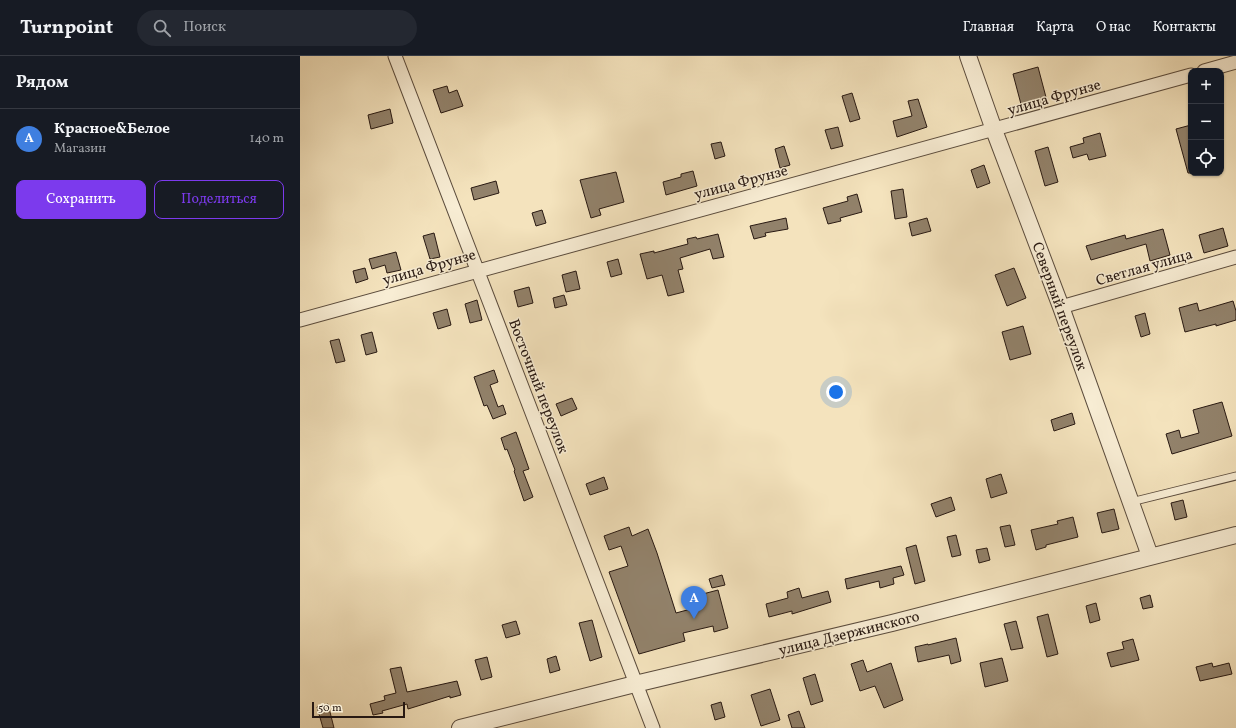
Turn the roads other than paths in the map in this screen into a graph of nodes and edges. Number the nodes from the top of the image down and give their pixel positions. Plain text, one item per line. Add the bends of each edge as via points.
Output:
1 (395, 56) edge
2 (968, 56) edge
3 (1236, 62) edge
4 (1215, 68) edge
5 (1188, 76) edge
6 (994, 130) junction
7 (1236, 257) edge
8 (477, 270) junction
9 (1061, 307) junction
10 (300, 320) edge
11 (1236, 476) edge
12 (1131, 502) junction
13 (1236, 535) edge
14 (1150, 556) junction
15 (635, 684) junction
16 (460, 728) edge
17 (653, 728) edge

1 - 8 street, Восточный переулок
2 - 6 street, Северный переулок
3 - 4 street
5 - 6 street, улица Фрунзе
6 - 8 street, улица Фрунзе
6 - 9 street, Северный переулок
7 - 9 street, Светлая улица
8 - 10 street, улица Фрунзе
8 - 15 street, Восточный переулок
9 - 12 street, Северный переулок
11 - 12 lane
12 - 14 street, Северный переулок
13 - 14 street, улица Дзержинского
14 - 15 street, улица Дзержинского via 892,623
15 - 16 street, улица Дзержинского
15 - 17 street, Восточный переулок

